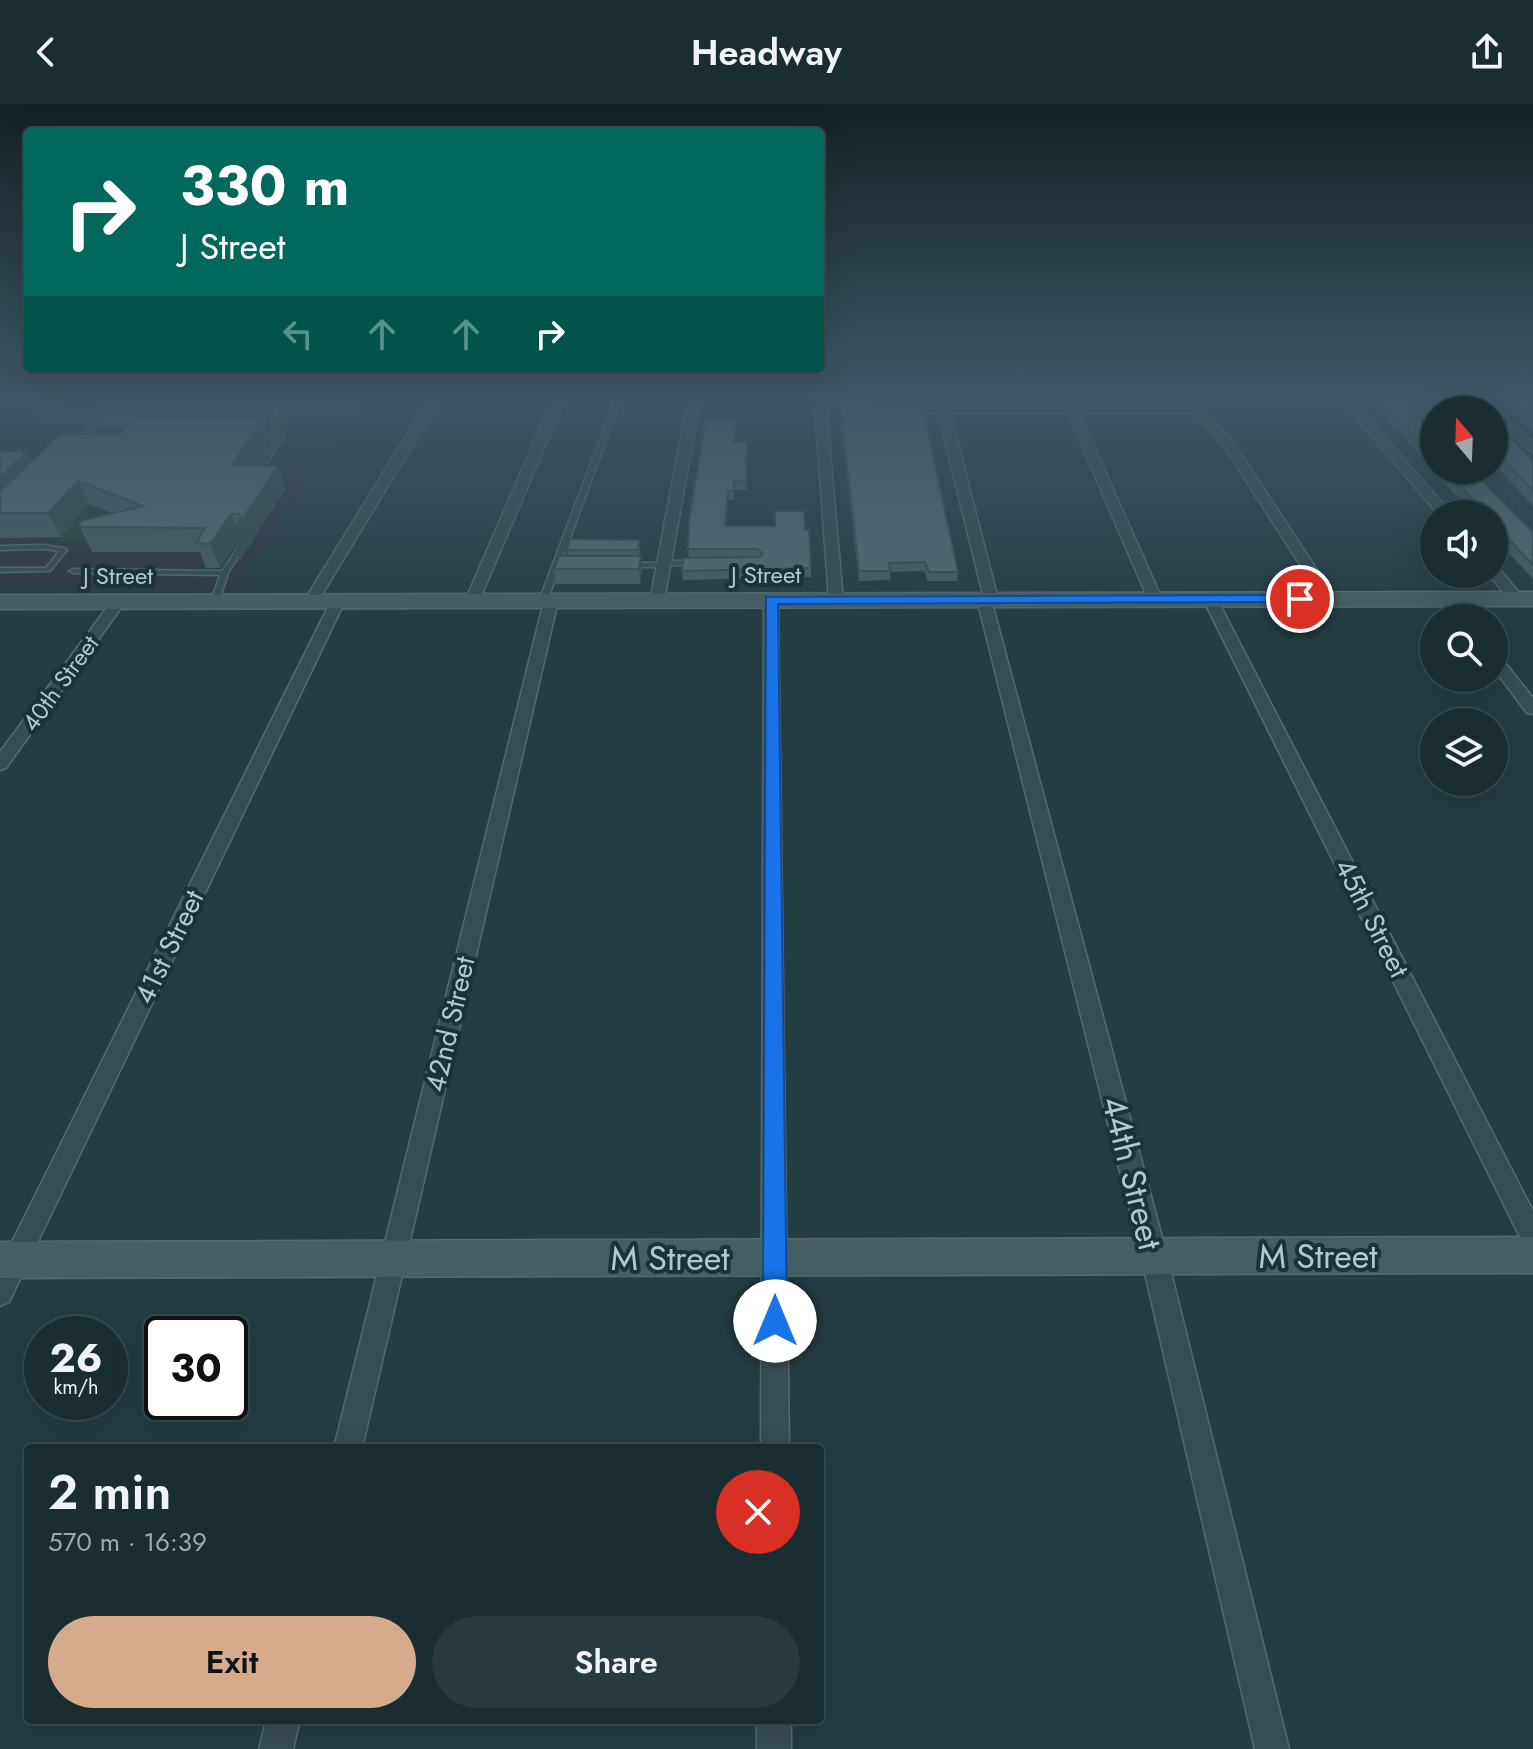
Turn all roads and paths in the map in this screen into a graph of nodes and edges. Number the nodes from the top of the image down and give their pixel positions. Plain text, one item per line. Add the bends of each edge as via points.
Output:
1 (258, 471) edge
2 (391, 471) edge
3 (528, 471) edge
4 (591, 471) edge
5 (681, 471) edge
6 (825, 471) edge
7 (957, 471) edge
8 (1099, 471) edge
9 (1246, 471) edge
10 (1408, 471) edge
11 (252, 480) edge
12 (1433, 500) edge
13 (245, 541) edge
14 (0, 548) edge
15 (704, 563) edge
16 (663, 564) junction
17 (556, 565) junction
18 (571, 565) edge
19 (617, 565) edge
20 (0, 570) edge
21 (73, 571) dead end
22 (224, 573) junction
23 (1508, 584) edge
24 (987, 599) junction
25 (1155, 599) junction
26 (1210, 599) junction
27 (1329, 599) junction
28 (1448, 599) junction
29 (1525, 599) edge
30 (771, 600) junction
31 (836, 600) junction
32 (119, 601) junction
33 (215, 601) junction
34 (311, 601) junction
35 (338, 601) junction
36 (472, 601) junction
37 (547, 601) junction
38 (657, 601) junction
39 (0, 602) edge
40 (1452, 604) edge
41 (1508, 676) edge
42 (1533, 709) edge
43 (0, 764) edge
44 (1533, 1237) edge
45 (1533, 1255) edge
46 (1154, 1256) junction
47 (775, 1257) junction
48 (393, 1259) junction
49 (5, 1271) edge
50 (349, 1444) edge
51 (775, 1444) edge
52 (282, 1724) edge
53 (774, 1724) edge
54 (276, 1749) edge
55 (774, 1749) edge
56 (1272, 1749) edge

1 - 11 lane
2 - 34 street
3 - 36 street
4 - 17 lane
5 - 16 street
6 - 31 street
7 - 24 street, 44th Street
8 - 25 street
9 - 27 street
10 - 12 street
13 - 22 lane
14 - 20 lane via 64,550 48,570
15 - 16 lane
16 - 19 lane
16 - 38 street
17 - 18 lane
17 - 37 lane
21 - 22 lane
22 - 33 lane
23 - 29 street
24 - 25 main road, J Street
24 - 31 main road, J Street
24 - 46 street, 44th Street
25 - 26 main road, J Street
26 - 27 main road, J Street
26 - 44 street, 45th Street
27 - 28 main road, J Street
28 - 29 main road, J Street
28 - 40 street
30 - 31 main road, J Street
30 - 38 main road, J Street
30 - 47 street
32 - 33 main road, J Street
32 - 39 main road, J Street
32 - 43 street, 40th Street
33 - 34 main road, J Street
34 - 35 main road, J Street
35 - 36 main road, J Street
35 - 49 street, 41st Street
36 - 37 main road, J Street
37 - 38 main road, J Street
37 - 48 street, 42nd Street
41 - 42 street
45 - 46 main road, M Street
46 - 47 main road, M Street
46 - 56 street, 44th Street
47 - 48 main road, M Street
47 - 51 street
48 - 49 main road, M Street
48 - 50 street, 42nd Street
52 - 54 street
53 - 55 street

